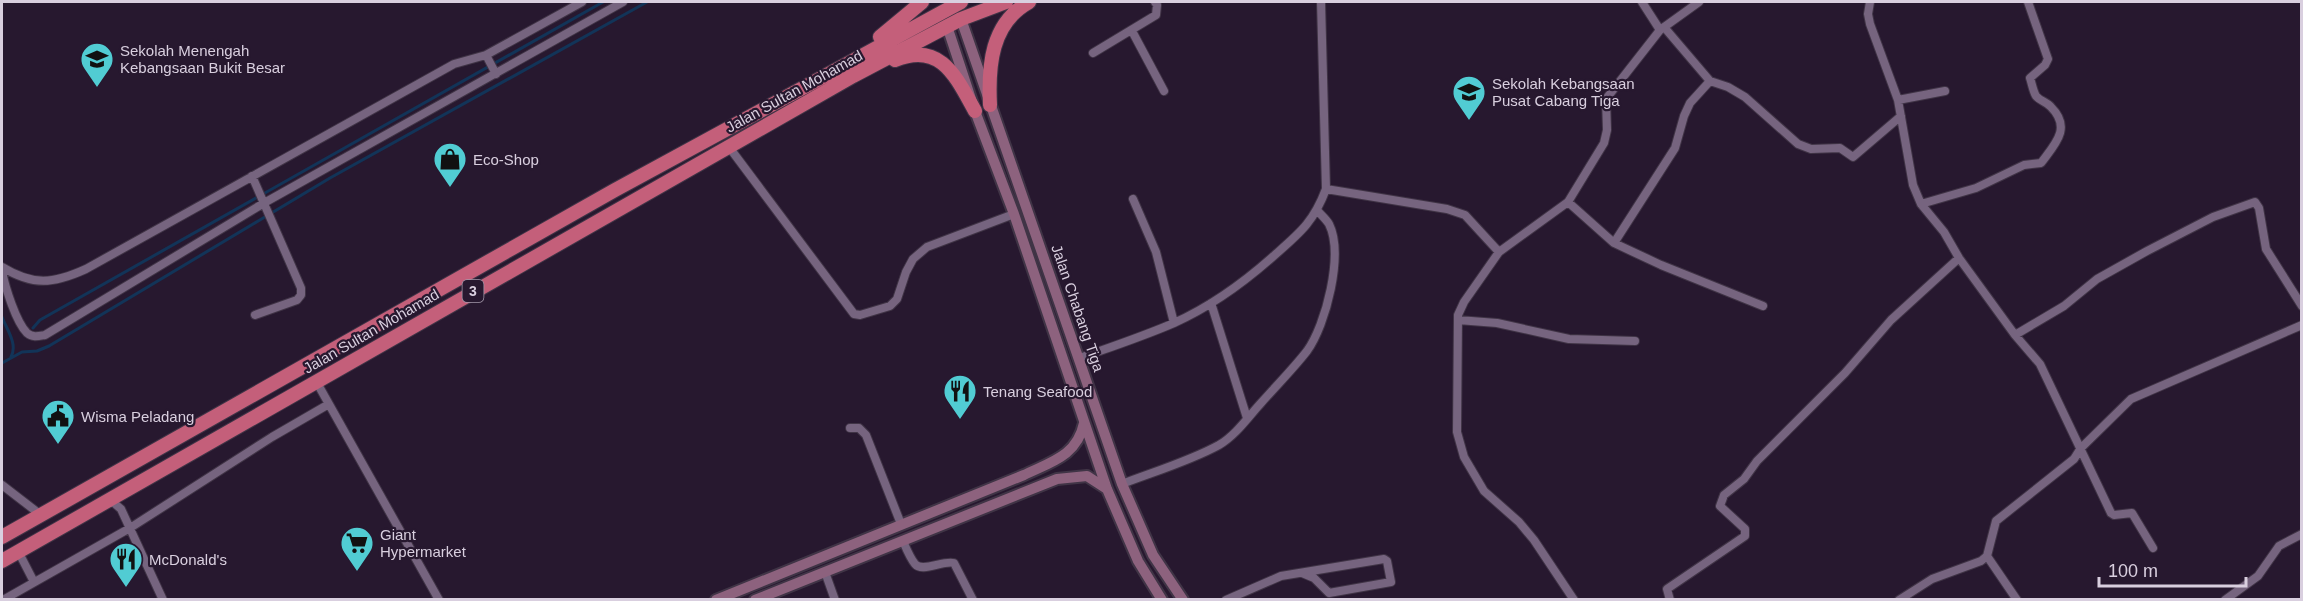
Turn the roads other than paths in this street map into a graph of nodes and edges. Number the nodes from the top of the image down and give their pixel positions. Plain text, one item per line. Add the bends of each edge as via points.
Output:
1 (582, 2) edge
2 (623, 2) edge
3 (922, 2) edge
4 (961, 2) edge
5 (967, 2) edge
6 (1006, 2) edge
7 (1029, 2) edge
8 (1155, 2) edge
9 (1321, 2) edge
10 (1642, 2) edge
11 (1699, 2) edge
12 (1870, 2) edge
13 (2028, 2) edge
14 (949, 4) edge
15 (961, 19) junction
16 (946, 26) junction
17 (1662, 29) junction
18 (1132, 32) junction
19 (1093, 53) dead end
20 (491, 64) junction
21 (826, 74) junction
22 (853, 76) junction
23 (1710, 81) junction
24 (1164, 91) dead end
25 (1945, 91) dead end
26 (1898, 100) junction
27 (990, 105) junction
28 (975, 111) junction
29 (1901, 116) junction
30 (729, 147) junction
31 (252, 177) junction
32 (1326, 189) junction
33 (1133, 199) dead end
34 (1568, 202) junction
35 (265, 204) junction
36 (1921, 204) junction
37 (1317, 210) junction
38 (1014, 214) junction
39 (1614, 243) junction
40 (1499, 252) junction
41 (1959, 258) junction
42 (2, 269) edge
43 (1210, 303) junction
44 (1763, 306) dead end
45 (2301, 306) edge
46 (255, 315) dead end
47 (1458, 320) junction
48 (1174, 323) junction
49 (2301, 327) edge
50 (2015, 335) junction
51 (1635, 341) dead end
52 (1080, 358) junction
53 (316, 381) junction
54 (329, 404) junction
55 (1247, 418) junction
56 (1084, 421) junction
57 (850, 428) dead end
58 (2081, 448) junction
59 (1122, 484) junction
60 (2, 485) edge
61 (1107, 489) junction
62 (977, 493) junction
63 (105, 501) junction
64 (983, 508) junction
65 (41, 515) junction
66 (901, 524) junction
67 (130, 528) junction
68 (2301, 534) edge
69 (2, 537) edge
70 (903, 541) junction
71 (2153, 548) dead end
72 (18, 551) junction
73 (1987, 556) junction
74 (2, 561) edge
75 (825, 572) junction
76 (1302, 573) junction
77 (34, 582) junction
78 (2, 593) edge
79 (4, 599) edge
80 (163, 600) edge
81 (438, 600) edge
82 (716, 600) edge
83 (755, 600) edge
84 (835, 600) edge
85 (973, 600) edge
86 (1162, 600) edge
87 (1183, 600) edge
88 (1226, 600) edge
89 (1574, 600) edge
90 (1670, 600) edge
91 (1899, 600) edge
92 (2017, 600) edge
93 (2225, 600) edge

1 - 20 street
2 - 20 street
3 - 21 highway
4 - 14 highway, 3
5 - 15 highway
6 - 15 highway, 3
7 - 27 highway via 1008,20 994,48 989,76
8 - 18 street via 1156,15
9 - 32 street
10 - 17 street
11 - 17 street
12 - 26 street via 1870,24
13 - 36 street via 2048,59 2030,78 2036,96 2060,118 2056,142 2041,163 2024,165 1976,188
14 - 16 highway
14 - 21 highway, Jalan Sultan Mohamad / 3
15 - 16 highway, 3
15 - 27 main road, Jalan Chabang Tiga
16 - 22 highway, Jalan Sultan Mohamad / 3
16 - 28 main road, Jalan Chabang Tiga
17 - 23 street
17 - 34 street via 1606,99 1604,142
18 - 19 street
18 - 24 street
20 - 31 street via 454,64
20 - 35 street
21 - 65 highway, Jalan Sultan Mohamad / 3
22 - 28 highway via 902,57 928,56 954,72
22 - 30 highway, Jalan Sultan Mohamad / 3
23 - 29 street via 1745,97 1798,144 1811,149 1840,148 1853,157
23 - 39 street via 1686,109 1675,148
25 - 26 street
26 - 29 street
27 - 52 main road, Jalan Chabang Tiga
28 - 38 main road, Jalan Chabang Tiga
29 - 36 street via 1913,185
30 - 38 street via 854,314 890,306 897,299 913,259 927,247
30 - 53 highway, Jalan Sultan Mohamad / 3
31 - 35 street
31 - 42 street via 62,280 31,280
32 - 37 street
32 - 40 street via 1465,215
33 - 48 street via 1156,252
34 - 39 street
34 - 40 street
35 - 42 street via 45,335 35,337 18,320
35 - 46 street via 301,295
36 - 41 street
37 - 43 street via 1299,233 1256,272
37 - 55 street via 1329,224 1334,248 1329,300 1320,327 1307,351
38 - 56 main road, Jalan Chabang Tiga
39 - 44 street
40 - 47 street via 1464,302
41 - 50 street
41 - 90 street via 1891,320 1749,474 1724,495 1720,506 1745,529 1745,536 1667,590
43 - 48 street
43 - 55 street
45 - 50 street via 2266,249 2255,202 2213,217 2097,279 2064,306
47 - 51 street via 1497,323 1569,339
47 - 89 street via 1457,432 1464,457 1484,491 1534,540
48 - 52 street
49 - 58 street via 2131,399
50 - 58 street via 2040,364
52 - 59 main road, Jalan Chabang Tiga
53 - 54 street
53 - 63 highway, Jalan Sultan Mohamad / 3
54 - 67 street
54 - 81 street
55 - 59 street via 1221,444
56 - 61 main road, Jalan Chabang Tiga
56 - 62 main road via 1075,446 1061,457
57 - 66 street via 859,428 866,435
58 - 71 street via 2111,513 2132,513
58 - 73 street via 2074,459 1996,521
59 - 87 main road, Jalan Chabang Tiga via 1153,555
60 - 65 street
61 - 64 main road via 1087,476 1069,477
61 - 86 main road, Jalan Chabang Tiga via 1138,561
62 - 64 main road
62 - 66 main road
63 - 67 street via 121,509
63 - 72 highway, Jalan Sultan Mohamad / 3
64 - 70 main road
65 - 69 highway, Jalan Sultan Mohamad / 3
66 - 82 main road
67 - 77 street
67 - 80 street
68 - 93 street via 2279,546 2258,576
70 - 75 main road
70 - 85 street via 921,568 947,561 954,563
72 - 74 highway, Jalan Sultan Mohamad / 3
72 - 77 street
73 - 91 street via 1976,564 1932,579
73 - 92 street
75 - 83 main road
75 - 84 street
76 - 76 street via 1384,559 1391,582 1329,593 1314,578
76 - 88 street via 1281,576
77 - 79 street
78 - 79 street

